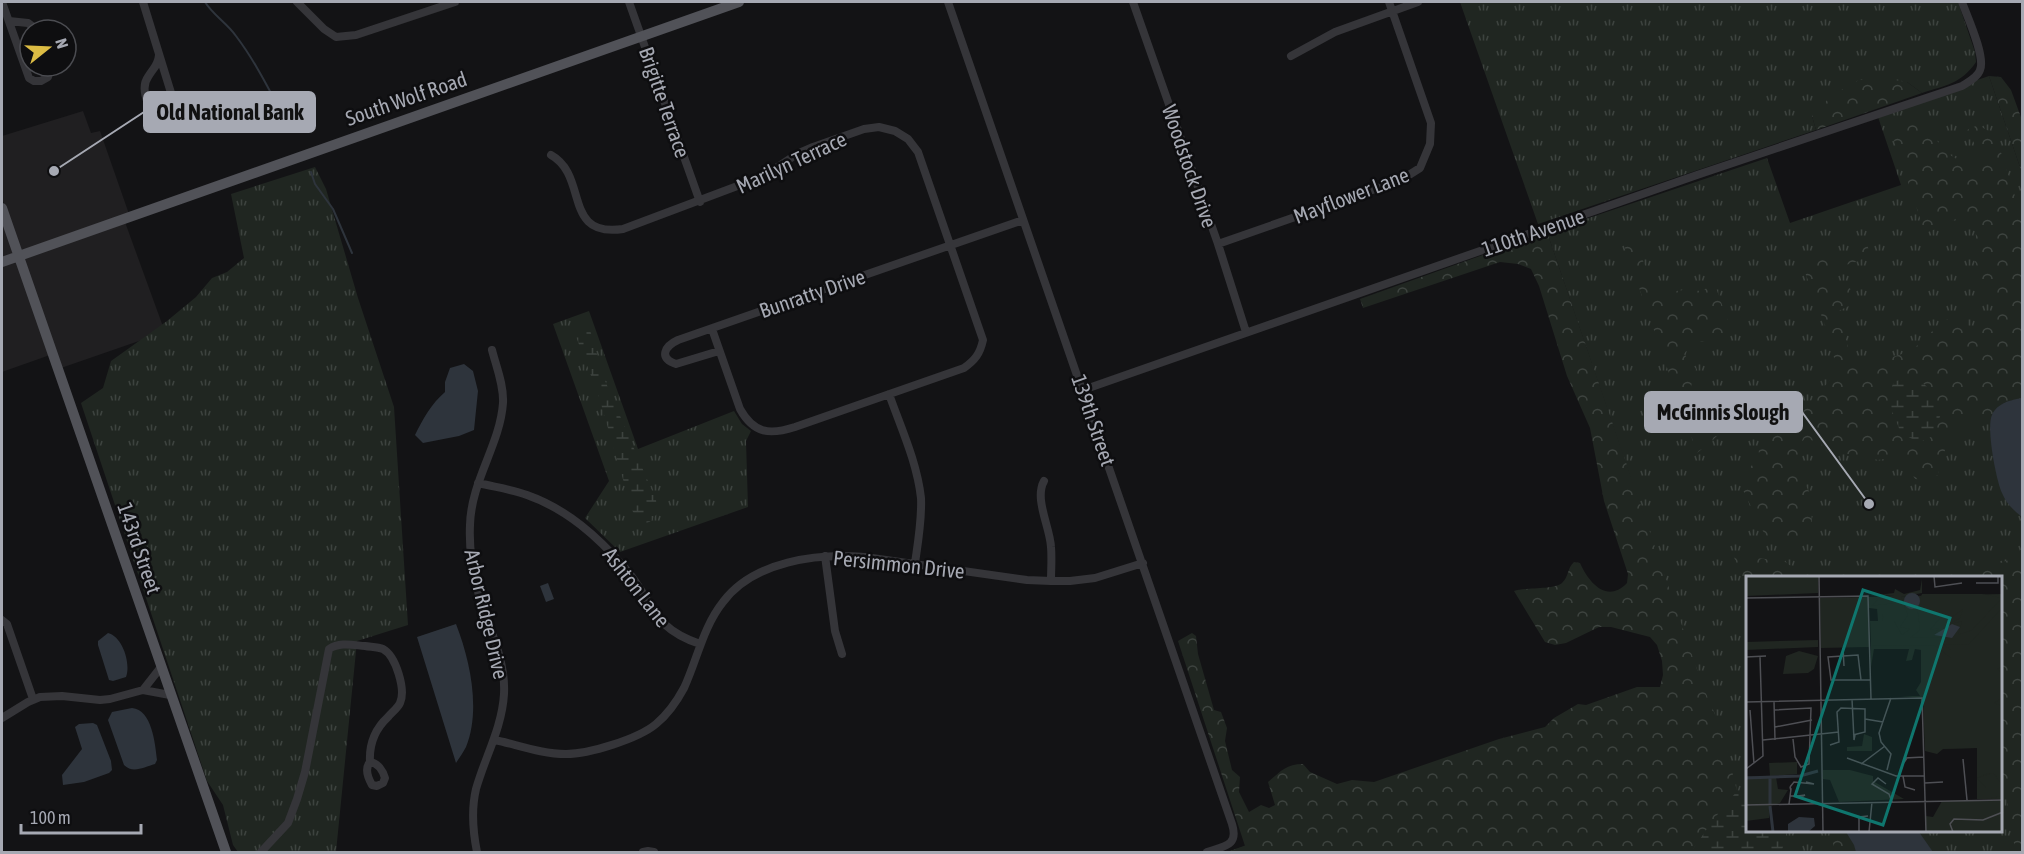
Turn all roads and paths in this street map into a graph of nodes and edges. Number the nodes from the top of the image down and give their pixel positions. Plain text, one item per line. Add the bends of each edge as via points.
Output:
1 (2, 2) edge
2 (143, 2) edge
3 (297, 2) edge
4 (455, 2) edge
5 (629, 2) edge
6 (739, 2) edge
7 (948, 2) edge
8 (1133, 2) edge
9 (1418, 2) edge
10 (1962, 2) edge
11 (1390, 6) edge
12 (9, 21) junction
13 (18, 22) edge
14 (642, 36) junction
15 (18, 47) edge
16 (159, 55) junction
17 (1291, 56) dead end
18 (29, 78) edge
19 (47, 78) edge
20 (551, 155) dead end
21 (700, 202) junction
22 (2, 208) edge
23 (1023, 220) junction
24 (1218, 244) junction
25 (951, 245) junction
26 (18, 256) junction
27 (2, 262) edge
28 (712, 328) junction
29 (1246, 332) junction
30 (492, 350) dead end
31 (719, 351) junction
32 (1083, 390) junction
33 (890, 394) junction
34 (1044, 482) dead end
35 (478, 483) junction
36 (825, 556) junction
37 (915, 563) junction
38 (1143, 563) junction
39 (1051, 581) junction
40 (2, 620) edge
41 (700, 644) junction
42 (842, 654) dead end
43 (161, 667) junction
44 (142, 690) junction
45 (170, 695) junction
46 (33, 699) junction
47 (2, 718) edge
48 (495, 740) junction
49 (370, 762) dead end
50 (226, 852) edge
51 (261, 852) edge
52 (477, 852) edge
53 (643, 852) edge
54 (654, 852) edge
55 (1207, 852) edge

1 - 12 street
2 - 16 street
3 - 4 street via 336,37 356,35
5 - 14 street, Brigitte Terrace
6 - 14 main road, South Wolf Road
7 - 23 street, 139th Street
8 - 24 street, Woodstock Drive
9 - 11 street
10 - 29 street, 110th Avenue via 1981,58 1980,70 1962,86
11 - 17 street
11 - 24 street, Mayflower Lane via 1431,123 1430,144 1420,168 1401,180
12 - 13 street
12 - 15 street
14 - 21 street, Brigitte Terrace
14 - 26 main road, South Wolf Road
16 - 16 street via 158,64 146,78 145,91 155,120 166,124 175,119 176,109
18 - 19 street
20 - 21 street, Marilyn Terrace via 567,170 584,216 598,230 623,229
21 - 25 street, Marilyn Terrace via 764,176 813,147 879,127 903,135 914,144
22 - 26 main road, 143rd Street
23 - 25 street, Bunratty Drive
23 - 32 street, 139th Street
24 - 29 street, Woodstock Drive
25 - 28 street, Bunratty Drive
25 - 33 street, Marilyn Terrace via 983,340 981,351 964,368
26 - 27 main road, South Wolf Road
26 - 43 main road, 143rd Street
28 - 31 street, Marilyn Terrace
28 - 31 street, Bunratty Drive via 669,344 666,356 676,364
29 - 32 street, 110th Avenue
30 - 35 street, Arbor Ridge Drive via 503,402
31 - 33 street, Marilyn Terrace via 740,409 746,421 757,429 780,432
32 - 38 street, 139th Street
33 - 37 street via 916,470 921,498
34 - 39 street via 1040,493 1051,547
35 - 41 street, Ashton Lane via 526,495 572,518 628,571 670,631
35 - 48 street, Arbor Ridge Drive via 470,516 473,568 504,678 503,707
36 - 37 street, Persimmon Drive
36 - 41 street, Persimmon Drive via 777,567 737,587 712,616
36 - 42 street
37 - 39 street, Persimmon Drive
38 - 39 street, Persimmon Drive via 1095,578
38 - 55 street, 139th Street via 1234,832 1229,845
40 - 46 street via 7,624
41 - 48 street, Persimmon Drive via 682,691 671,708 655,725 633,737 568,754
43 - 44 street
43 - 45 main road, 143rd Street
44 - 45 street
44 - 46 street via 99,700 62,696
45 - 50 main road, 143rd Street
46 - 47 street
48 - 52 street, Arbor Ridge Drive via 476,790 473,832
49 - 51 street via 374,736 400,705 399,675 390,655 382,649 335,645 329,649 297,799 288,823
53 - 54 street

